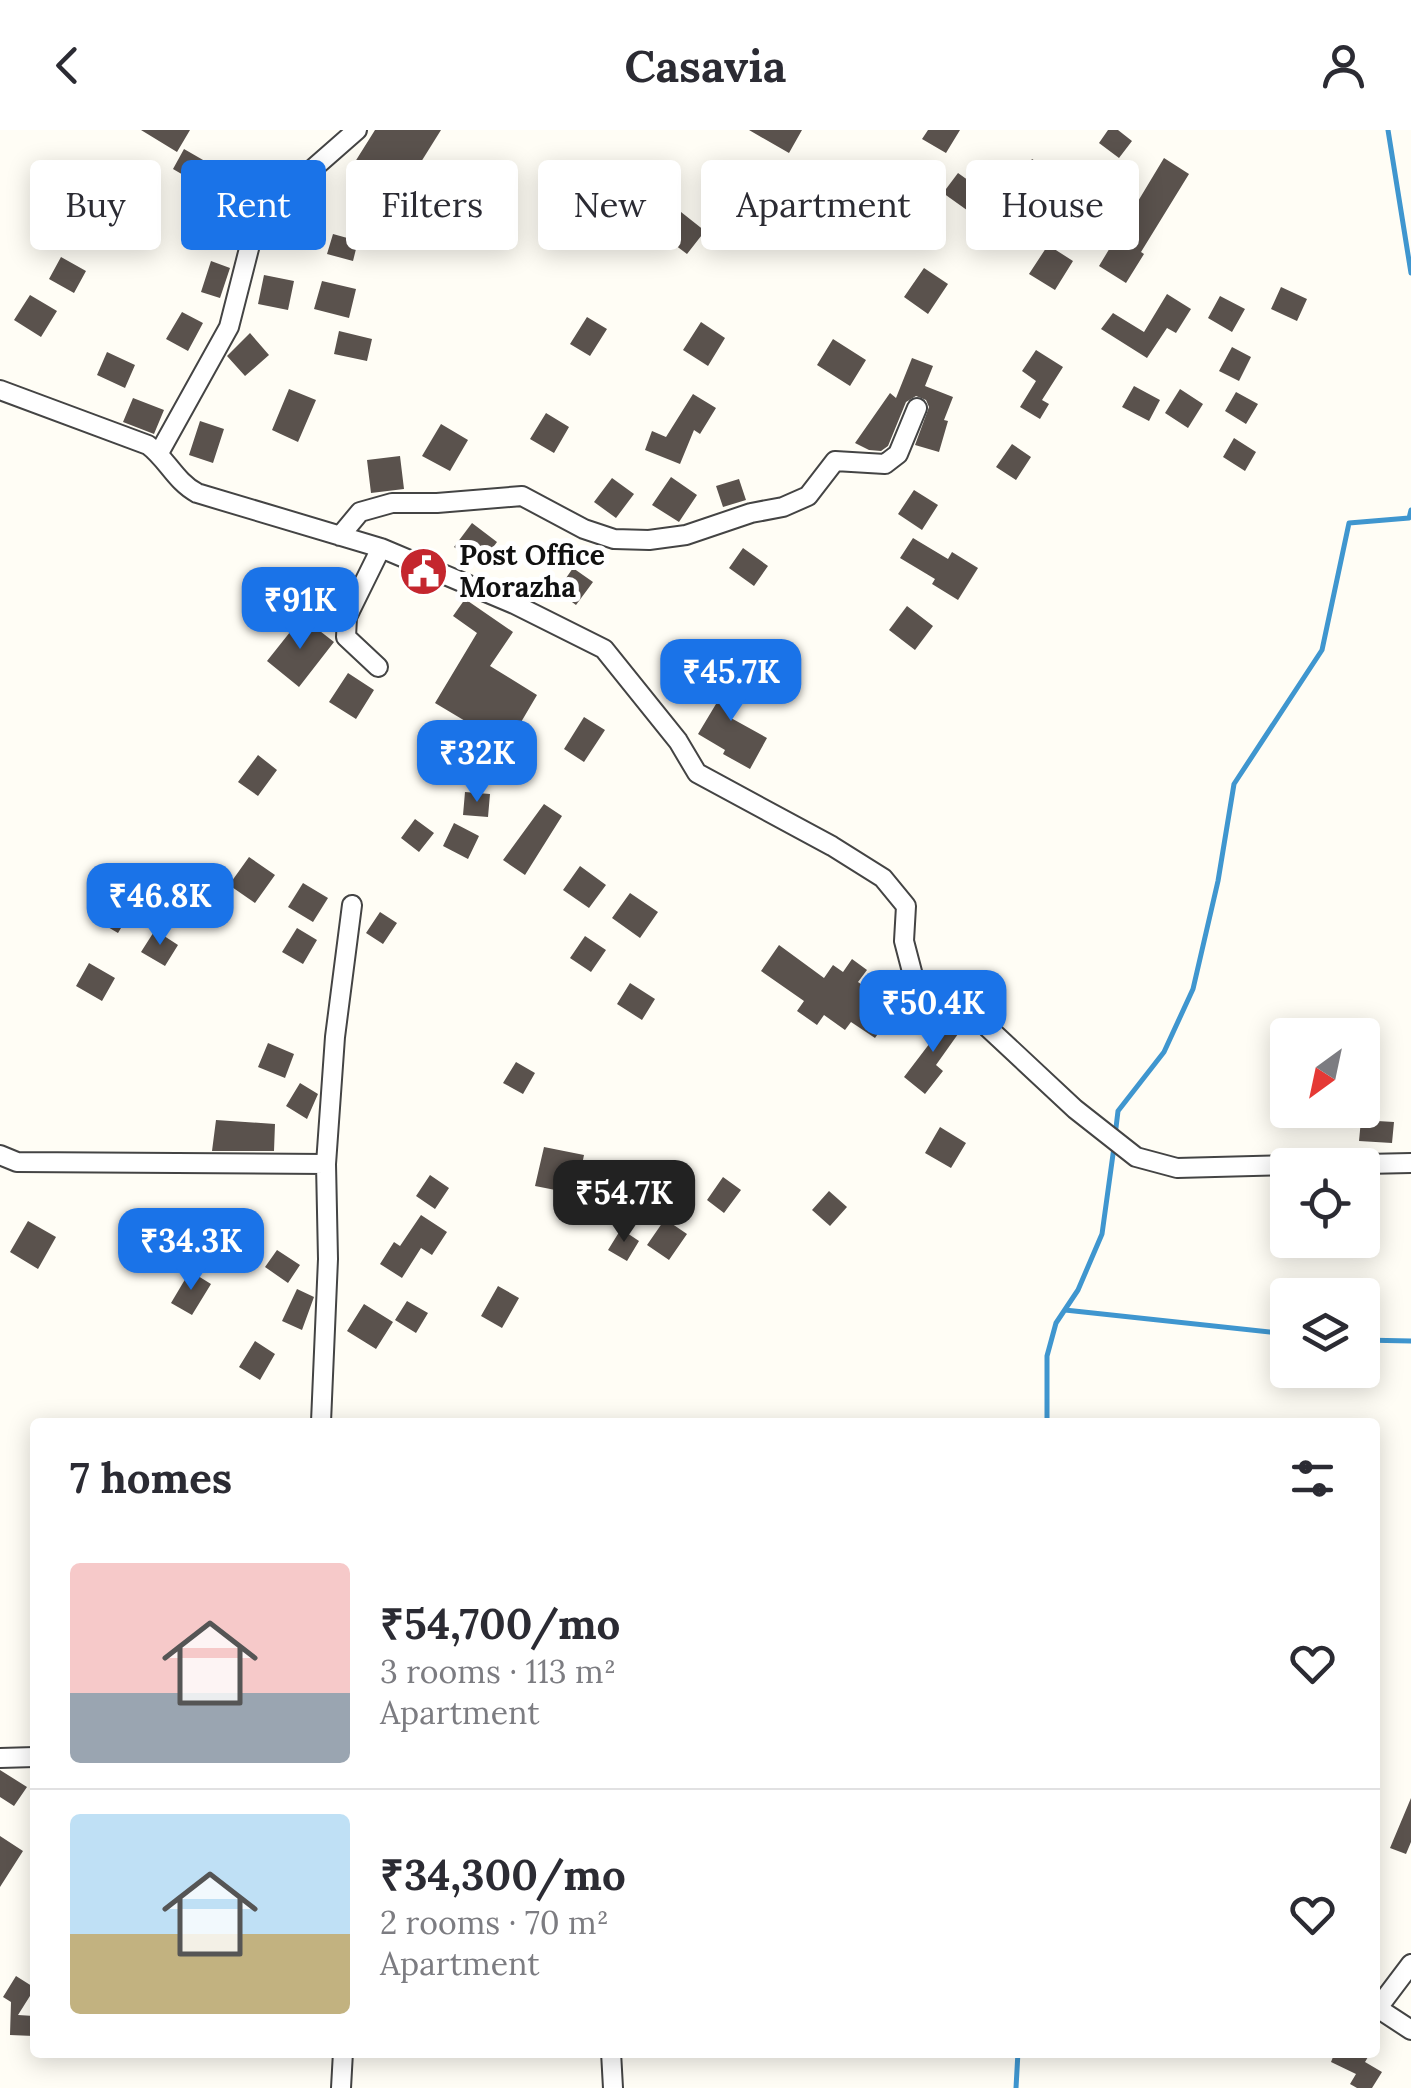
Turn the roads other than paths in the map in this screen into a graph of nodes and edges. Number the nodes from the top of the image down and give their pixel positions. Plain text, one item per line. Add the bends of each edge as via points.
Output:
1 (357, 130) edge
2 (0, 390) edge
3 (917, 408) dead end
4 (159, 453) junction
5 (340, 536) junction
6 (381, 548) junction
7 (378, 667) dead end
8 (352, 904) dead end
9 (0, 1155) edge
10 (1411, 1162) edge
11 (1380, 1163) edge
12 (326, 1164) junction
13 (1270, 1165) edge
14 (321, 1418) edge
15 (30, 1757) edge
16 (0, 1758) edge
17 (1411, 1964) edge
18 (1411, 2030) edge
19 (343, 2058) edge
20 (612, 2058) edge
21 (342, 2088) edge
22 (614, 2088) edge

1 - 4 street via 268,201 229,327
2 - 4 street
3 - 5 street via 898,454 885,464 835,461 808,496 686,536 614,540 522,496 392,502 360,512
4 - 5 street via 197,494
5 - 6 street
6 - 7 street via 347,616 346,636
6 - 13 street via 604,649 697,773 883,878 906,906 904,942 916,987 985,1025 1074,1109 1136,1156 1177,1168
8 - 12 street
9 - 12 street via 17,1162
10 - 11 street
12 - 14 street
15 - 16 street
17 - 18 street via 1380,2005
19 - 21 street
20 - 22 street

